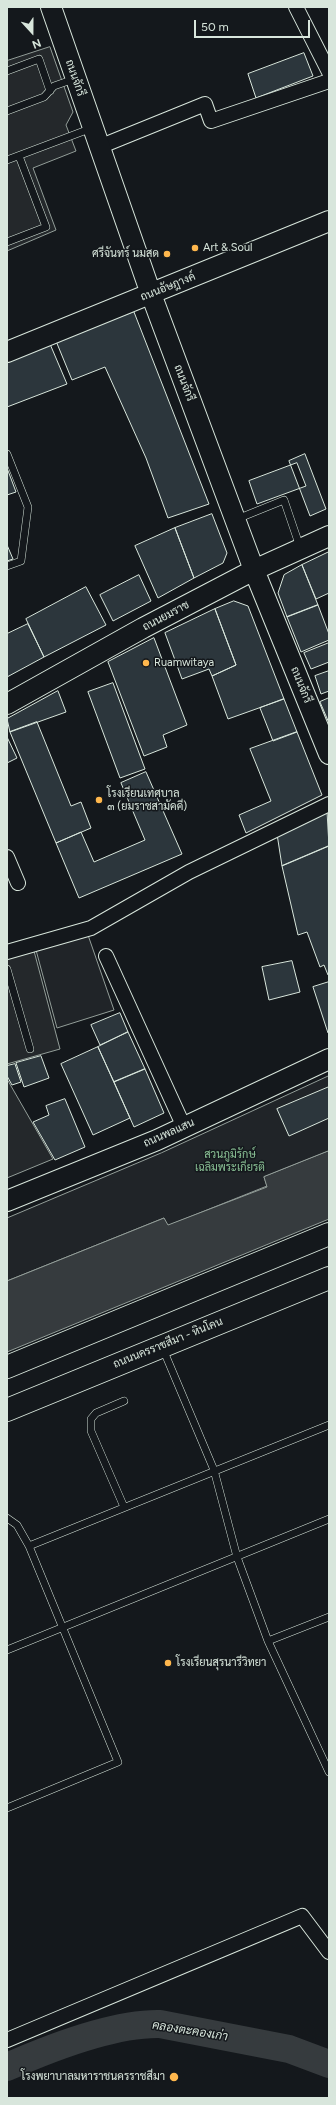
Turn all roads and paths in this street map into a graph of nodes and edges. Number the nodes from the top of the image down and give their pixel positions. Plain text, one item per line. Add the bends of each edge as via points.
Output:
1 (51, 7) edge
2 (296, 7) edge
3 (7, 70) edge
4 (329, 72) edge
5 (76, 78) junction
6 (329, 81) edge
7 (50, 91) junction
8 (7, 111) edge
9 (92, 128) junction
10 (100, 147) junction
11 (19, 156) junction
12 (7, 160) edge
13 (329, 221) edge
14 (7, 242) edge
15 (150, 294) junction
16 (7, 352) edge
17 (7, 454) edge
18 (235, 520) junction
19 (329, 536) edge
20 (301, 549) junction
21 (7, 566) edge
22 (254, 570) junction
23 (7, 704) edge
24 (329, 754) edge
25 (329, 804) edge
26 (7, 857) edge
27 (18, 883) dead end
28 (7, 952) edge
29 (106, 956) dead end
30 (7, 969) edge
31 (30, 1049) dead end
32 (329, 1059) edge
33 (184, 1127) junction
34 (7, 1201) edge
35 (329, 1234) edge
36 (329, 1278) edge
37 (161, 1345) junction
38 (7, 1366) edge
39 (124, 1401) dead end
40 (7, 1410) edge
41 (329, 1425) edge
42 (214, 1470) junction
43 (124, 1507) junction
44 (7, 1518) edge
45 (329, 1519) edge
46 (29, 1546) junction
47 (236, 1557) junction
48 (329, 1617) edge
49 (63, 1626) junction
50 (268, 1641) junction
51 (7, 1650) edge
52 (329, 1772) edge
53 (7, 1808) edge
54 (329, 1952) edge
55 (7, 2040) edge

1 - 5 street, ถนนจักรี
2 - 4 street
3 - 7 lane via 39,59
5 - 7 lane via 54,86
5 - 9 street, ถนนจักรี
6 - 10 street via 211,121 205,104
7 - 8 lane via 44,97
9 - 10 street, ถนนจักรี
9 - 11 lane
10 - 15 street, ถนนจักรี
11 - 12 lane
11 - 14 lane via 46,227
13 - 15 street, ถนนอัษฎางค์
15 - 16 street, ถนนอัษฎางค์
15 - 18 street, ถนนจักรี
17 - 21 lane via 28,507 21,561
18 - 20 lane via 284,500
18 - 22 street, ถนนจักรี
19 - 20 street, ถนนยมราช
20 - 22 street, ถนนยมราช
22 - 23 street, ถนนยมราช
22 - 24 street, ถนนจักรี
25 - 28 street via 189,872 91,928
26 - 27 street
29 - 33 street
30 - 31 lane
32 - 33 street, ถนนพลแสน
33 - 34 street, ถนนพลแสน
35 - 38 main road
36 - 37 main road, ถนนนครราชสีมา - หินโคน
37 - 40 main road, ถนนนครราชสีมา - หินโคน
37 - 42 lane
39 - 43 lane via 96,1413 91,1419 91,1431
41 - 42 lane
42 - 43 lane
42 - 47 lane
43 - 46 lane
44 - 46 lane via 17,1525
45 - 47 lane
46 - 49 lane
47 - 49 lane
47 - 50 lane
48 - 50 lane
49 - 51 lane
49 - 53 lane via 118,1762
50 - 52 lane
54 - 55 street via 302,1916

